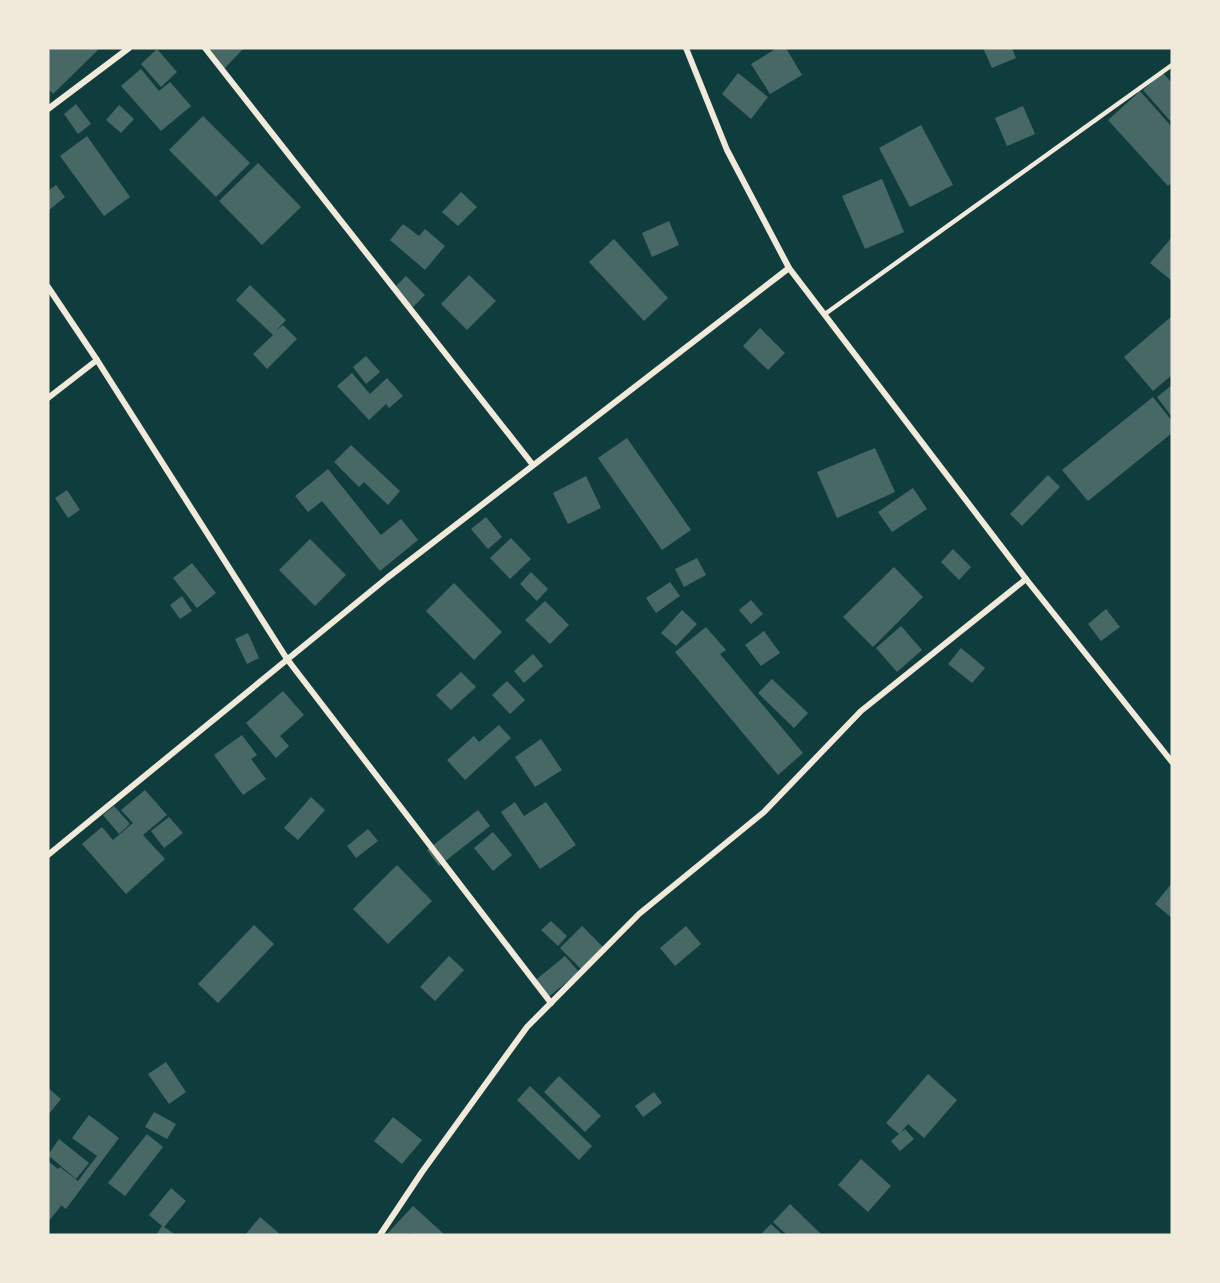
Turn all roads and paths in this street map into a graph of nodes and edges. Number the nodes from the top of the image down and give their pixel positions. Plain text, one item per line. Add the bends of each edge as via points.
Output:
1 (129, 48) edge
2 (205, 48) edge
3 (686, 48) edge
4 (1172, 64) edge
5 (48, 109) edge
6 (789, 268) junction
7 (48, 287) edge
8 (825, 314) junction
9 (97, 360) junction
10 (48, 398) edge
11 (533, 465) junction
12 (1026, 579) junction
13 (287, 659) junction
14 (1172, 762) edge
15 (48, 855) edge
16 (551, 1003) junction
17 (380, 1235) edge

1 - 5 street
2 - 11 street
3 - 6 street via 727,150
4 - 8 lane
6 - 8 street
6 - 11 street
7 - 9 street
8 - 12 street
9 - 10 street
9 - 13 street
11 - 13 street
12 - 14 street
12 - 16 street via 861,711 764,812 639,914
13 - 15 street
13 - 16 street
16 - 17 street via 527,1027

